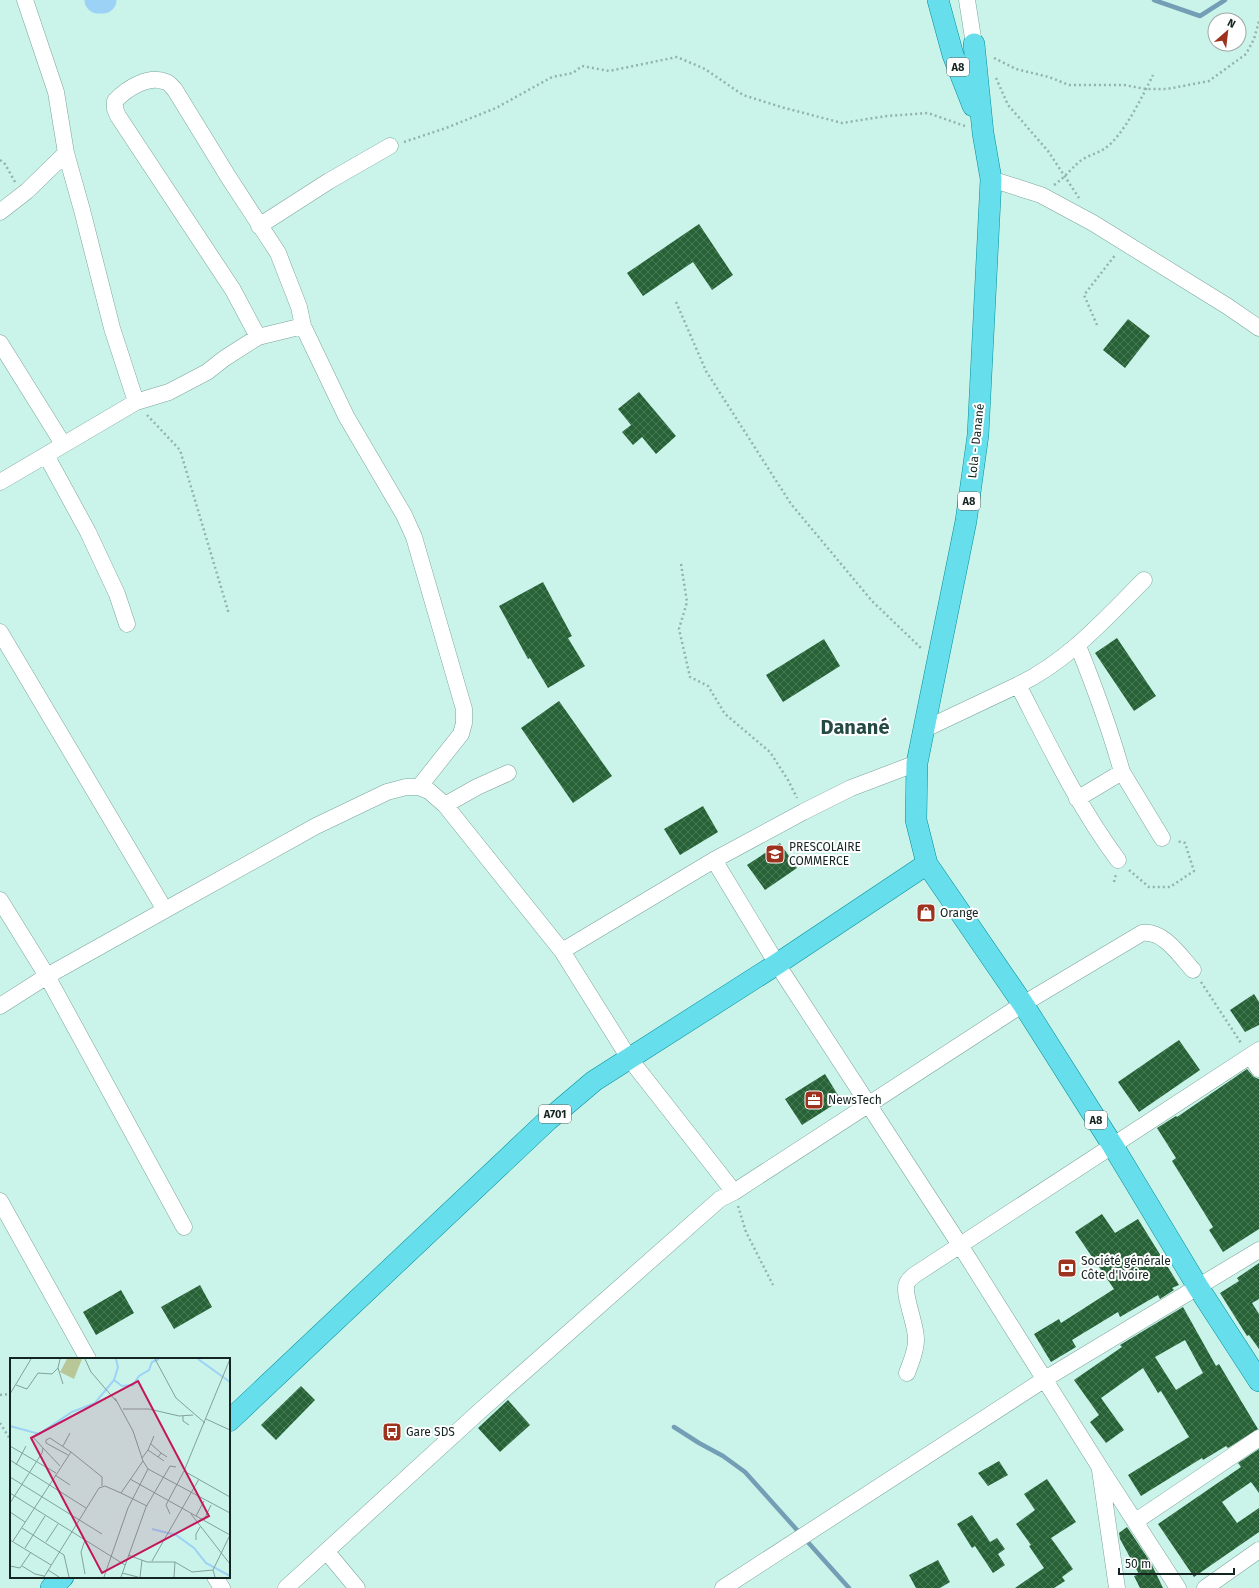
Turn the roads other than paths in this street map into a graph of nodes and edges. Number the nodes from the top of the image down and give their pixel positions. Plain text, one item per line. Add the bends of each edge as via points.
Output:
1 (25, 0) edge
2 (938, 0) edge
3 (967, 0) edge
4 (974, 44) joint
5 (983, 133) junction
6 (390, 146) road end
7 (66, 153) junction
8 (991, 179) junction
9 (0, 212) edge
10 (259, 226) junction
11 (303, 326) junction
12 (1259, 328) edge
13 (258, 337) junction
14 (0, 343) edge
15 (136, 402) junction
16 (63, 444) junction
17 (46, 455) junction
18 (0, 482) edge
19 (1144, 580) dead end
20 (127, 624) dead end
21 (0, 632) edge
22 (1078, 646) junction
23 (1018, 685) junction
24 (925, 729) junction
25 (917, 763) junction
26 (1122, 772) junction
27 (508, 773) dead end
28 (420, 787) junction
29 (1077, 799) junction
30 (445, 805) junction
31 (1162, 838) road end
32 (714, 860) junction
33 (1118, 860) road end
34 (927, 864) junction
35 (0, 900) edge
36 (165, 910) junction
37 (562, 951) junction
38 (777, 964) junction
39 (1193, 970) road end
40 (47, 976) junction
41 (1023, 1004) junction
42 (0, 1006) edge
43 (629, 1058) junction
44 (1256, 1059) edge
45 (868, 1105) junction
46 (1113, 1146) junction
47 (734, 1192) junction
48 (0, 1201) edge
49 (184, 1227) dead end
50 (960, 1245) junction
51 (1259, 1250) edge
52 (1198, 1287) junction
53 (87, 1358) edge
54 (907, 1373) dead end
55 (1045, 1379) junction
56 (1259, 1381) edge
57 (230, 1420) edge
58 (1259, 1438) edge
59 (1099, 1466) junction
60 (1136, 1521) junction
61 (1259, 1550) edge
62 (327, 1552) junction
63 (62, 1578) edge
64 (216, 1578) edge
65 (51, 1588) edge
66 (222, 1588) edge
67 (286, 1588) edge
68 (357, 1588) edge
69 (722, 1588) edge
70 (1117, 1588) edge
71 (1178, 1588) edge
72 (1205, 1588) edge

1 - 7 street via 56,92
2 - 5 main road, Lola - Danané / A8 via 953,55
3 - 4 street, Lola - Danané / A8
4 - 5 main road, Lola - Danané / A8
5 - 8 main road, Lola - Danané / A8
6 - 10 street
7 - 9 street
7 - 15 street via 112,328
8 - 12 street via 1041,195 1093,223
8 - 24 main road, Lola - Danané / A8 via 978,435 966,521
10 - 11 street via 278,253 299,307
10 - 13 street via 169,84 165,81 150,80 130,88 119,97 114,105 118,116 232,290
11 - 13 street
11 - 28 street via 346,416 404,515 414,537 464,709 461,734
13 - 15 street via 207,372 169,392
14 - 16 street
15 - 16 street
16 - 17 street
17 - 18 street
17 - 20 street via 88,532 117,594
19 - 22 street
21 - 36 street
22 - 23 street via 1035,677
22 - 26 street via 1101,704
23 - 24 street
23 - 29 street
24 - 25 main road, Lola - Danané / A8
25 - 32 street via 851,788
25 - 34 main road, Lola - Danané / A8 via 916,820
26 - 29 street
26 - 31 street
27 - 30 street
28 - 30 street via 429,791
28 - 36 street via 406,787 387,792 361,804 316,826
29 - 33 street
30 - 37 street
32 - 37 street
32 - 38 street
34 - 38 main road, A701
34 - 41 main road, A8
35 - 40 street
36 - 40 street
37 - 43 street
38 - 43 main road, A701
38 - 45 street
39 - 41 street via 1169,943 1155,934 1142,933
40 - 42 street
40 - 49 street
41 - 45 street
41 - 46 main road, A8
43 - 47 street
43 - 57 main road, A701 via 594,1081 548,1120
44 - 46 street
45 - 47 street
45 - 50 street
46 - 50 street
46 - 52 main road, A8
47 - 62 street via 714,1204 481,1410
48 - 53 street
50 - 54 street via 906,1283 916,1339 914,1355
50 - 55 street
51 - 52 street
52 - 55 street
52 - 56 main road, A8
55 - 59 street
55 - 69 street
58 - 60 street
59 - 60 street
59 - 70 street
60 - 71 street
61 - 72 street
62 - 67 street
62 - 68 street
63 - 65 main road
64 - 66 street

